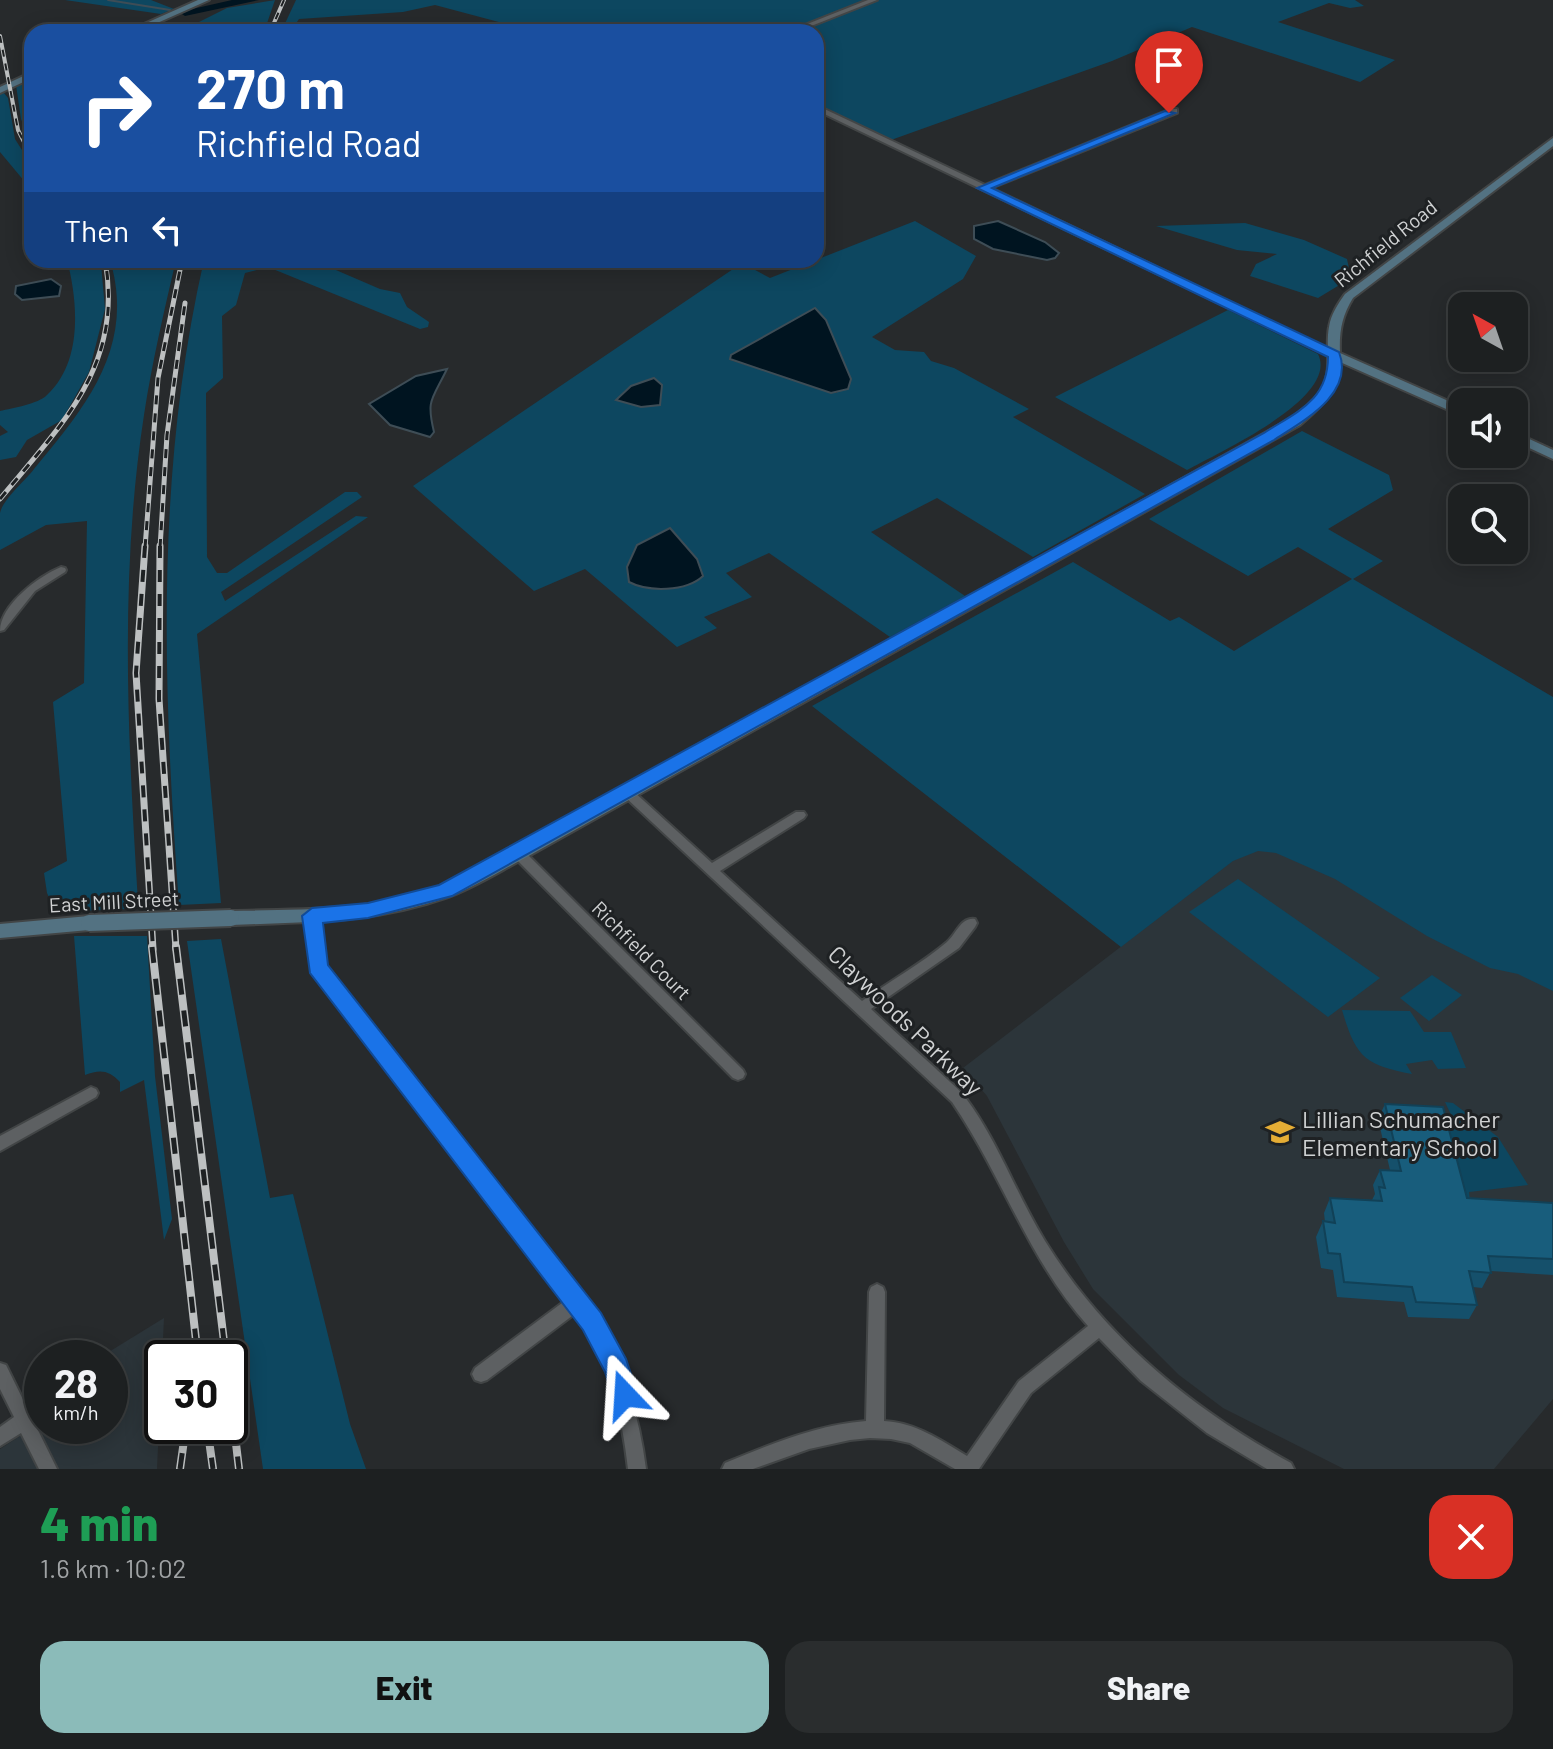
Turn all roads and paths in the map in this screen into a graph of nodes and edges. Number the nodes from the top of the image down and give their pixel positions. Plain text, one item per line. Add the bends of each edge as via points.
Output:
1 (204, 0) edge
2 (874, 0) edge
3 (148, 24) edge
4 (811, 24) edge
5 (24, 79) edge
6 (0, 90) edge
7 (824, 111) edge
8 (1174, 111) dead end
9 (1553, 141) edge
10 (983, 188) junction
11 (1335, 355) junction
12 (1336, 373) junction
13 (1383, 377) junction
14 (1448, 406) edge
15 (1528, 443) edge
16 (1553, 455) edge
17 (61, 570) dead end
18 (0, 627) edge
19 (628, 793) junction
20 (800, 815) dead end
21 (519, 854) junction
22 (712, 870) junction
23 (312, 916) junction
24 (970, 923) dead end
25 (0, 931) edge
26 (862, 1008) junction
27 (738, 1074) dead end
28 (91, 1093) dead end
29 (0, 1144) edge
30 (877, 1292) dead end
31 (577, 1302) junction
32 (1100, 1327) junction
33 (0, 1371) edge
34 (481, 1374) dead end
35 (22, 1422) junction
36 (875, 1431) junction
37 (0, 1437) edge
38 (969, 1468) edge
39 (48, 1469) edge
40 (637, 1469) edge
41 (731, 1469) edge
42 (1285, 1469) edge

1 - 3 street
2 - 4 street
5 - 6 street
7 - 10 street
8 - 10 street
9 - 11 street, Richfield Road via 1349,296 1335,323
10 - 11 street
11 - 12 street, Richfield Road
11 - 13 street
12 - 13 street
12 - 19 street via 1324,397 1295,422
13 - 14 street
15 - 16 street
17 - 18 street via 31,589
19 - 21 street
19 - 22 street, Claywoods Parkway
20 - 22 street
21 - 23 street via 414,901
21 - 27 street, Richfield Court
22 - 26 street, Claywoods Parkway
23 - 25 street, East Mill Street, bridge
23 - 31 street via 318,967
24 - 26 street via 954,944
26 - 32 street, Claywoods Parkway via 957,1098 979,1127 1040,1247
28 - 29 street
30 - 36 street
31 - 34 street
31 - 40 street via 617,1368 633,1421
32 - 38 street via 1025,1387
32 - 42 street, Claywoods Parkway via 1157,1386 1208,1425
33 - 35 street
35 - 37 street
35 - 39 street
36 - 38 street via 904,1434
36 - 41 street via 831,1435

